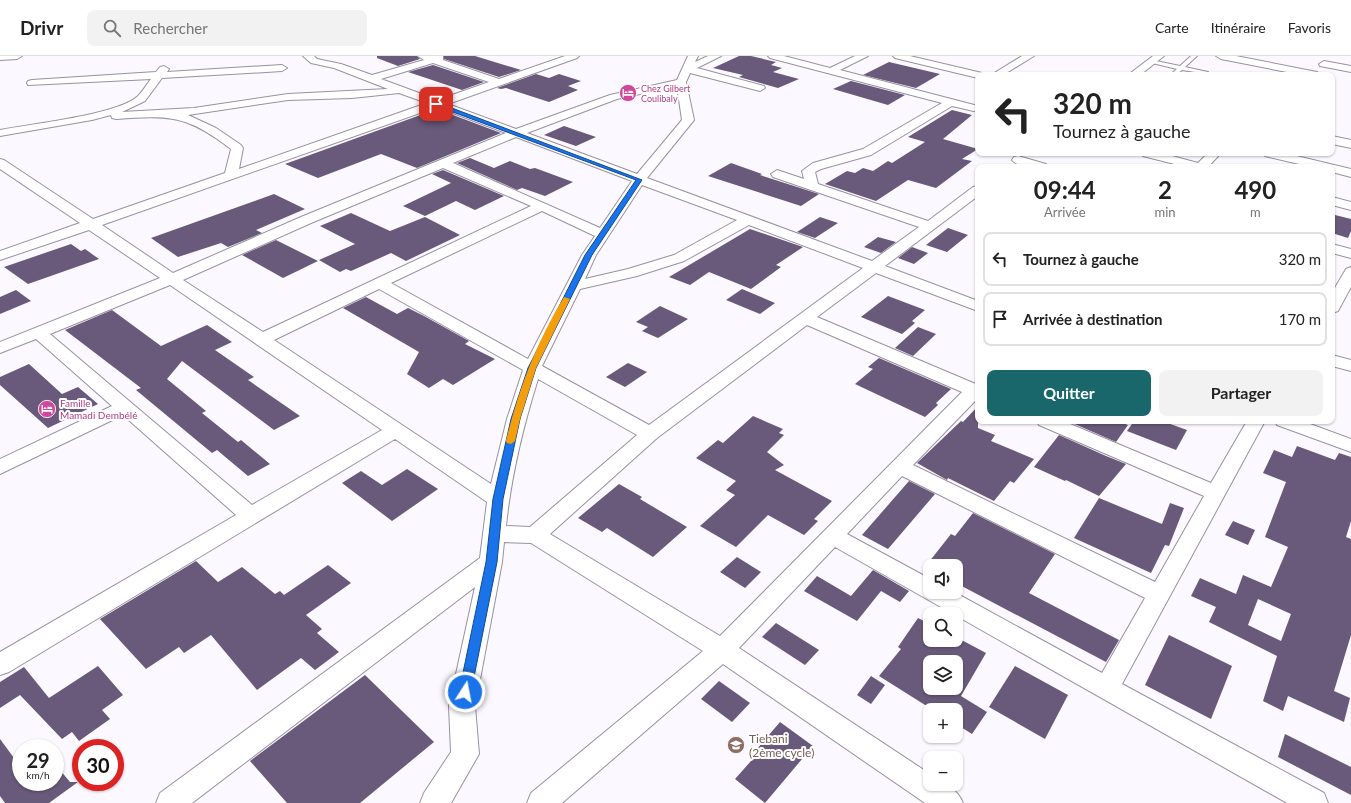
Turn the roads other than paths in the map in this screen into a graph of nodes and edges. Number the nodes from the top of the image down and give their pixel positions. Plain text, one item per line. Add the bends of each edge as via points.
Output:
1 (17, 56) edge
2 (308, 56) edge
3 (423, 56) edge
4 (444, 56) edge
5 (574, 56) edge
6 (716, 56) edge
7 (773, 56) edge
8 (863, 56) edge
9 (898, 56) edge
10 (1029, 56) edge
11 (1194, 56) edge
12 (1224, 56) edge
13 (0, 57) edge
14 (1155, 59) edge
15 (433, 60) junction
16 (1324, 64) dead end
17 (166, 66) dead end
18 (282, 68) dead end
19 (1181, 68) junction
20 (687, 69) edge
21 (1351, 69) edge
22 (831, 71) junction
23 (1001, 72) edge
24 (1137, 72) edge
25 (1176, 72) edge
26 (1201, 72) edge
27 (1302, 72) edge
28 (975, 74) edge
29 (158, 76) junction
30 (371, 79) junction
31 (499, 82) junction
32 (32, 83) dead end
33 (760, 88) dead end
34 (401, 90) junction
35 (951, 102) junction
36 (436, 104) junction
37 (975, 108) edge
38 (162, 113) junction
39 (92, 117) junction
40 (0, 132) edge
41 (516, 133) junction
42 (1335, 141) edge
43 (1351, 144) edge
44 (1158, 156) edge
45 (1212, 156) edge
46 (1281, 156) edge
47 (1018, 160) edge
48 (0, 162) edge
49 (444, 164) junction
50 (1032, 164) edge
51 (1189, 164) edge
52 (1204, 164) edge
53 (1315, 164) edge
54 (1335, 169) edge
55 (1351, 173) edge
56 (776, 174) dead end
57 (230, 176) junction
58 (639, 180) junction
59 (812, 186) junction
60 (975, 192) edge
61 (1335, 202) edge
62 (542, 206) junction
63 (1351, 206) edge
64 (748, 220) junction
65 (92, 225) junction
66 (930, 226) junction
67 (603, 234) junction
68 (1335, 249) edge
69 (1351, 254) edge
70 (0, 256) edge
71 (874, 268) junction
72 (1351, 272) edge
73 (172, 279) junction
74 (379, 283) junction
75 (573, 286) junction
76 (1335, 302) edge
77 (975, 305) edge
78 (805, 318) junction
79 (39, 332) junction
80 (262, 339) junction
81 (0, 348) edge
82 (1335, 361) edge
83 (1351, 366) edge
84 (532, 368) junction
85 (975, 391) edge
86 (975, 392) edge
87 (125, 407) junction
88 (1053, 424) edge
89 (1254, 424) edge
90 (1292, 424) edge
91 (396, 430) junction
92 (650, 434) junction
93 (1351, 446) edge
94 (0, 467) edge
95 (900, 467) junction
96 (1216, 493) junction
97 (498, 499) junction
98 (251, 516) junction
99 (494, 534) junction
100 (535, 535) junction
101 (833, 536) junction
102 (491, 562) junction
103 (923, 586) edge
104 (1159, 594) junction
105 (947, 599) edge
106 (722, 650) junction
107 (0, 665) edge
108 (1107, 688) junction
109 (170, 803) edge
110 (434, 803) edge
111 (541, 803) edge
112 (948, 803) edge
113 (1314, 803) edge

1 - 13 street
2 - 30 street
3 - 15 street
4 - 15 street
5 - 31 street
6 - 20 street
7 - 22 street
8 - 22 street
9 - 28 street
10 - 23 street
11 - 19 lane
12 - 27 street
14 - 19 lane
14 - 24 street
15 - 30 street
15 - 31 street
16 - 21 street
17 - 29 street
18 - 29 street
19 - 25 lane
19 - 26 lane
20 - 33 street
20 - 41 street
20 - 58 street via 688,120
22 - 35 street
29 - 32 street
29 - 39 street via 141,99 121,109
30 - 34 street
31 - 36 street
34 - 36 street
34 - 38 street via 288,97
35 - 37 street
35 - 59 street via 867,152 817,166 808,171
36 - 41 street
36 - 57 street
38 - 39 street
38 - 57 street via 178,115 196,122 237,148
39 - 40 street
41 - 49 street
41 - 58 street
42 - 43 street
44 - 51 street
45 - 52 street
46 - 53 street
47 - 50 street
48 - 65 street
49 - 62 street
49 - 73 street via 306,220
54 - 55 street
56 - 59 street
57 - 65 street
58 - 64 street
58 - 67 street
59 - 66 street
60 - 66 street
61 - 63 street
62 - 67 street
62 - 74 street
64 - 71 street
64 - 75 street via 679,258 632,273
65 - 70 street
65 - 73 street
66 - 71 street
67 - 75 street via 588,255
68 - 69 street
71 - 77 street
71 - 78 street
72 - 76 street
73 - 79 street
73 - 80 street
74 - 80 street
74 - 84 street
75 - 84 street
78 - 85 street
78 - 92 street
79 - 81 street
79 - 87 street
80 - 91 street
82 - 83 street
84 - 92 street
84 - 97 street via 516,419
86 - 95 street
87 - 94 street
87 - 98 street
88 - 96 street
89 - 96 street
90 - 93 street
91 - 97 street
91 - 98 street
92 - 100 street
95 - 101 street
95 - 104 street
96 - 104 street
97 - 99 street
98 - 107 street
99 - 100 street
99 - 102 street
100 - 106 street
101 - 103 street
101 - 106 street
102 - 109 street
102 - 110 street via 462,706 465,754
104 - 108 street
105 - 108 street
106 - 111 street
106 - 112 street
108 - 113 street

